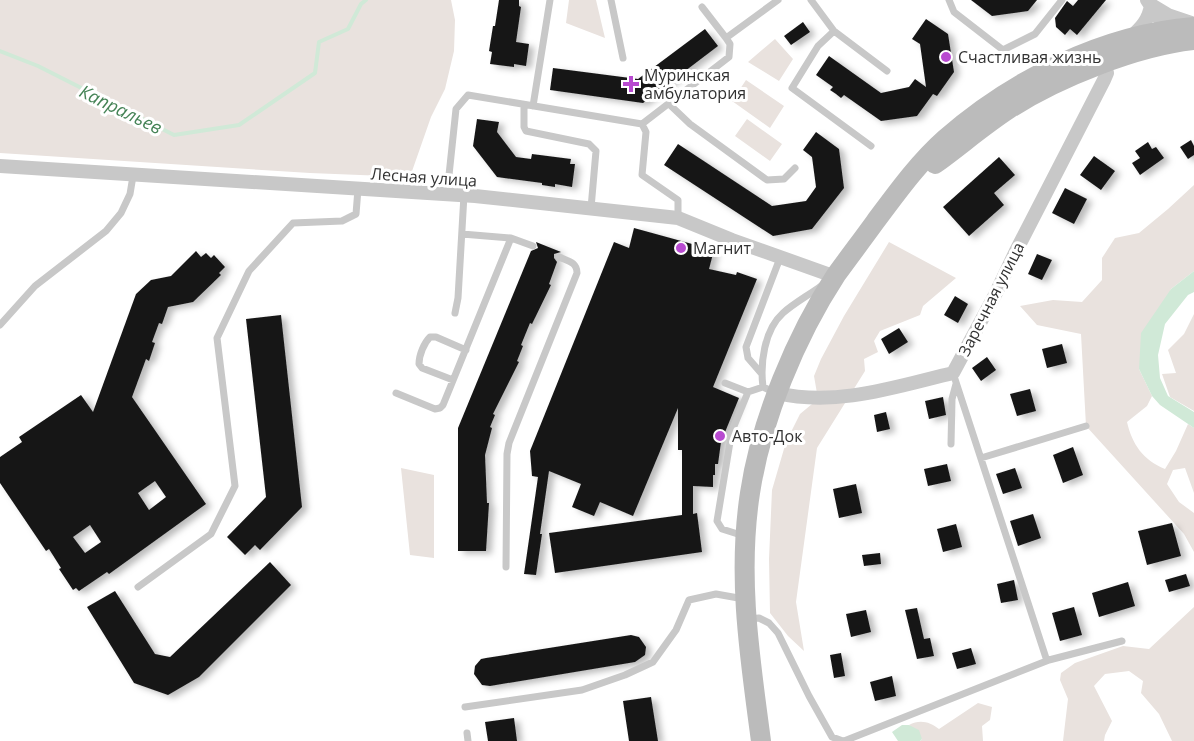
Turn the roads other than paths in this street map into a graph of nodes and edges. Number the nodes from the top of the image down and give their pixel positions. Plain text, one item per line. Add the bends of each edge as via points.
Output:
1 (550, 0) edge
2 (611, 0) edge
3 (777, 0) edge
4 (811, 0) edge
5 (949, 0) edge
6 (1062, 0) edge
7 (1149, 3) edge
8 (702, 7) dead end
9 (1194, 25) edge
10 (1166, 29) junction
11 (834, 32) junction
12 (1194, 32) edge
13 (726, 38) junction
14 (1194, 40) edge
15 (1136, 44) junction
16 (623, 58) dead end
17 (1104, 64) junction
18 (887, 72) dead end
19 (669, 104) junction
20 (524, 105) junction
21 (533, 106) junction
22 (642, 124) junction
23 (871, 146) dead end
24 (0, 166) edge
25 (795, 168) dead end
26 (133, 176) junction
27 (907, 182) junction
28 (358, 189) junction
29 (447, 194) junction
30 (464, 195) junction
31 (591, 208) junction
32 (678, 218) junction
33 (462, 234) junction
34 (511, 238) junction
35 (533, 246) dead end
36 (559, 257) dead end
37 (780, 258) junction
38 (836, 277) junction
39 (454, 313) dead end
40 (0, 325) edge
41 (466, 350) junction
42 (761, 373) junction
43 (954, 378) junction
44 (453, 380) junction
45 (725, 383) dead end
46 (770, 390) junction
47 (748, 392) junction
48 (396, 393) dead end
49 (1086, 426) dead end
50 (951, 444) dead end
51 (981, 458) junction
52 (744, 536) junction
53 (506, 567) dead end
54 (138, 587) dead end
55 (744, 598) junction
56 (745, 619) junction
57 (1122, 641) dead end
58 (1048, 660) junction
59 (465, 707) dead end
60 (761, 741) edge
61 (844, 741) edge

1 - 21 lane
2 - 16 lane
3 - 13 lane
4 - 11 lane
5 - 6 lane via 954,12 1003,50 1035,34
7 - 9 street
7 - 10 street
7 - 15 street via 1150,14
8 - 13 lane
9 - 10 main road
10 - 12 street
10 - 15 main road
11 - 18 lane
11 - 23 lane via 819,46 792,88
13 - 19 lane via 730,44 729,57
14 - 15 main road
15 - 17 main road
15 - 27 main road via 1069,61 1004,95 946,138
17 - 27 main road via 1056,83 1012,108
17 - 43 street, Заречная улица via 1104,80
19 - 22 lane
19 - 25 lane via 767,180 784,179
20 - 21 lane
20 - 29 lane via 468,95 456,109
20 - 31 lane via 526,131 589,144 596,151
21 - 22 lane
22 - 32 lane via 646,132 642,175 678,200
24 - 26 street, Лесная улица
26 - 28 street, Лесная улица
26 - 40 lane via 121,213 106,231 35,286
27 - 38 main road
28 - 29 street, Лесная улица
28 - 54 lane via 356,214 342,221 293,223 249,271 217,338 235,486 211,534
29 - 30 street, Лесная улица
30 - 31 street, Лесная улица
30 - 33 lane
31 - 32 street, Лесная улица
32 - 37 street, Лесная улица
33 - 34 lane
33 - 39 lane
34 - 35 lane
34 - 41 lane
36 - 53 lane via 573,263 577,273 509,443
37 - 38 street, Лесная улица
37 - 42 lane via 746,347 748,358
38 - 42 lane via 783,312 762,360
38 - 46 main road
41 - 44 lane
41 - 44 lane via 436,337 426,341 419,364
42 - 46 lane
43 - 46 street, Заречная улица via 844,398 803,398
43 - 50 lane
43 - 51 lane
44 - 48 lane via 440,408
45 - 47 lane
46 - 47 lane
46 - 52 main road
47 - 52 lane via 732,434 717,521 722,529
49 - 51 lane
51 - 58 lane
52 - 55 main road
55 - 56 main road
55 - 59 lane via 716,594 689,600 676,630 653,662 625,675 582,690
56 - 60 main road
56 - 61 lane via 759,618 778,633 832,737
57 - 58 lane
58 - 61 lane

